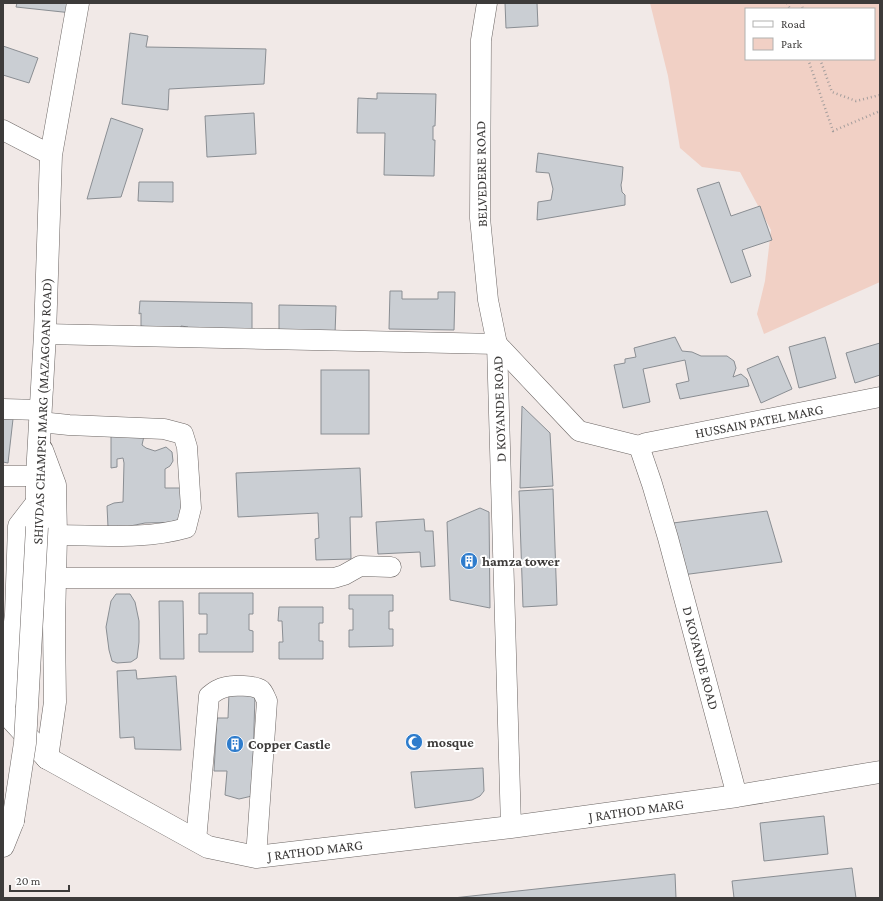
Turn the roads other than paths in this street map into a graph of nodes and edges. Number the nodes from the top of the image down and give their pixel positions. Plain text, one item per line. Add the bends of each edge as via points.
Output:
1 (78, 3) edge
2 (487, 3) edge
3 (3, 130) edge
4 (51, 155) junction
5 (45, 334) junction
6 (497, 344) junction
7 (880, 397) edge
8 (3, 409) edge
9 (40, 425) junction
10 (639, 446) junction
11 (3, 476) edge
12 (37, 476) junction
13 (36, 504) junction
14 (47, 531) junction
15 (391, 567) dead end
16 (55, 578) junction
17 (47, 758) junction
18 (880, 772) edge
19 (738, 796) junction
20 (511, 827) junction
21 (196, 840) junction
22 (3, 846) edge
23 (256, 857) junction

1 - 4 street, SHIVDAS CHAMPSI MARG (MAZAGOAN ROAD)
2 - 6 street, BELVEDERE ROAD via 481,40 480,218 488,300
3 - 4 street
4 - 5 street, SHIVDAS CHAMPSI MARG (MAZAGOAN ROAD)
5 - 6 street
5 - 9 street, SHIVDAS CHAMPSI MARG (MAZAGOAN ROAD)
6 - 10 street, D KOYANDE ROAD via 579,431
6 - 20 street, D KOYANDE ROAD
7 - 10 street, HUSSAIN PATEL MARG
8 - 9 street
9 - 12 street, SHIVDAS CHAMPSI MARG (MAZAGOAN ROAD)
9 - 14 street via 55,485
9 - 14 street via 164,430 183,434 187,447 191,508 186,528 138,535
10 - 19 street, D KOYANDE ROAD via 668,538
11 - 12 street
12 - 13 street, SHIVDAS CHAMPSI MARG (MAZAGOAN ROAD)
13 - 14 street, SHIVDAS CHAMPSI MARG (MAZAGOAN ROAD)
13 - 17 street, J RATHOD MARG via 19,526 16,614 4,711
14 - 16 street
14 - 22 street, SHIVDAS CHAMPSI MARG (MAZAGOAN ROAD), bridge via 25,743 12,821
15 - 16 street via 360,566 334,578
16 - 17 street via 55,702
17 - 21 street, J RATHOD MARG
18 - 19 street, J RATHOD MARG
19 - 20 street, J RATHOD MARG
20 - 23 street, J RATHOD MARG
21 - 23 street, J RATHOD MARG via 208,847
21 - 23 street via 209,696 226,687 254,687 265,695 267,701

